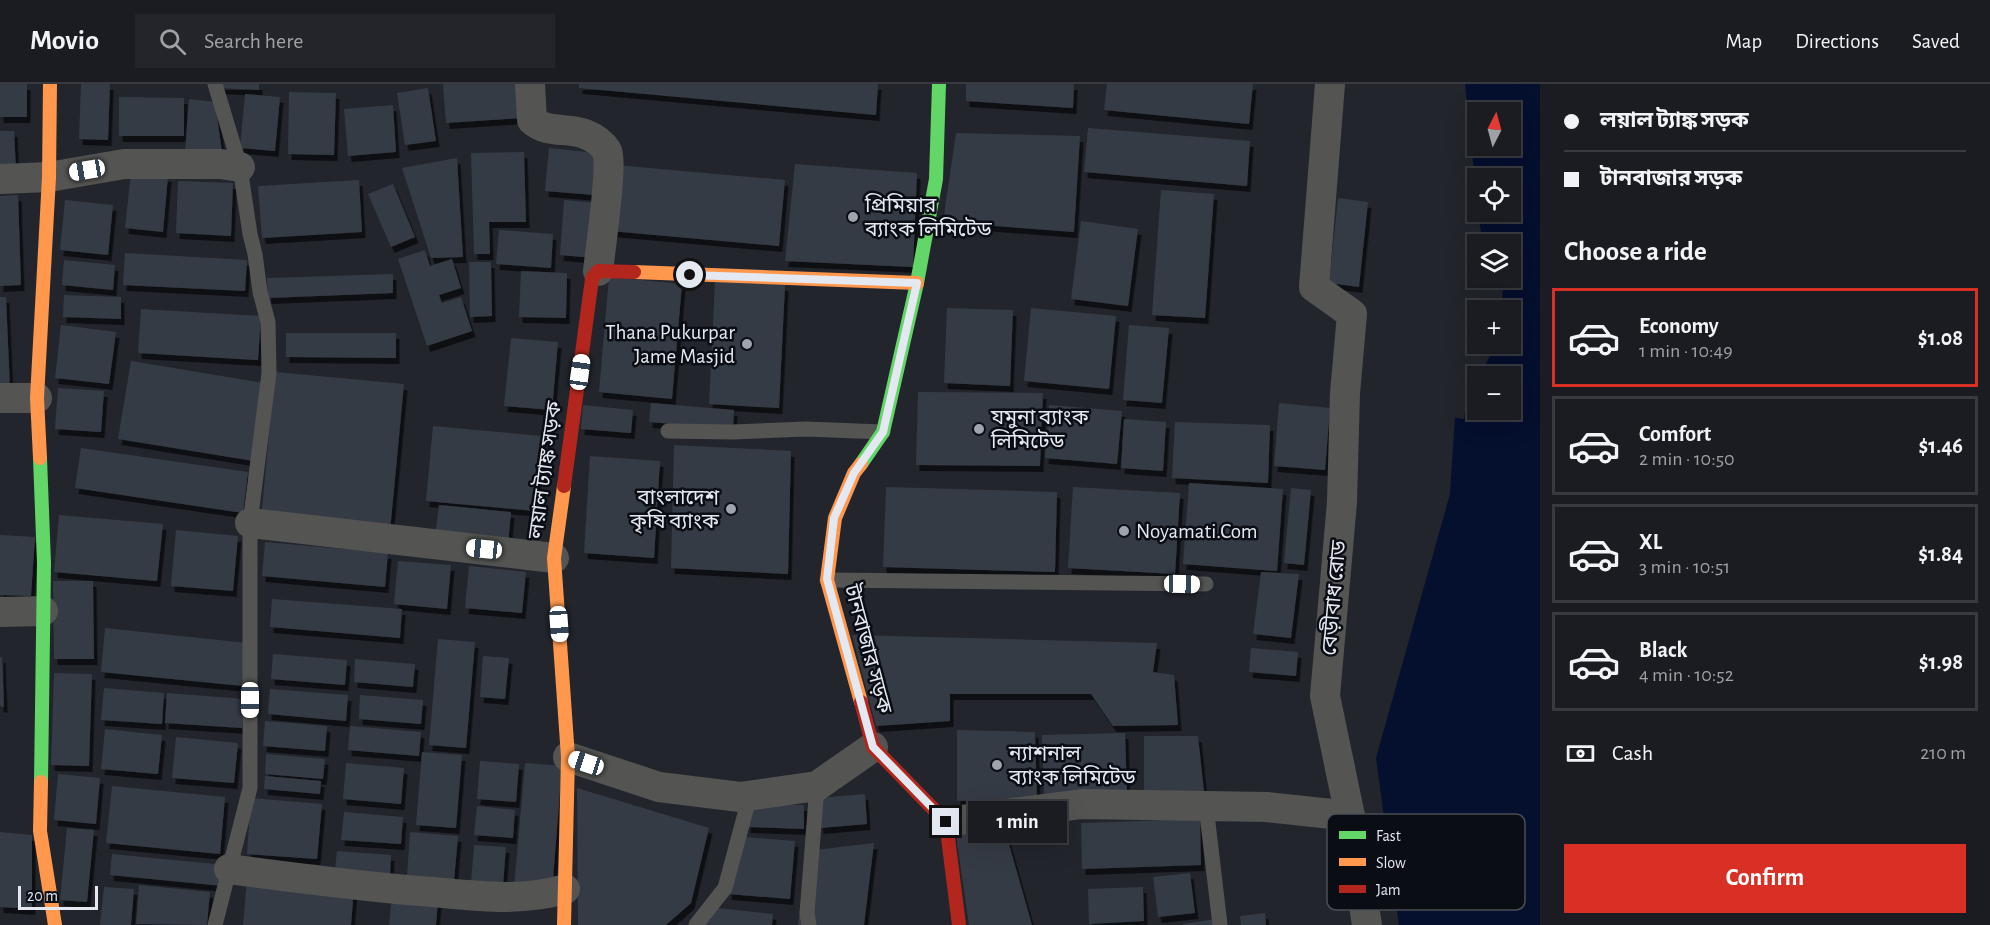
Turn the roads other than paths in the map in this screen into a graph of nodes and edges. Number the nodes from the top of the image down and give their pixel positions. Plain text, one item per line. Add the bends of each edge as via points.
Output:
1 (50, 84) edge
2 (215, 84) edge
3 (530, 84) edge
4 (939, 84) edge
5 (1330, 84) edge
6 (240, 167) junction
7 (50, 177) junction
8 (0, 179) edge
9 (598, 271) junction
10 (917, 283) junction
11 (0, 398) edge
12 (37, 398) junction
13 (668, 431) dead end
14 (883, 432) junction
15 (250, 523) junction
16 (554, 558) junction
17 (827, 579) junction
18 (1206, 584) dead end
19 (43, 611) junction
20 (0, 612) edge
21 (873, 747) junction
22 (568, 757) junction
23 (816, 786) junction
24 (750, 795) junction
25 (1206, 806) junction
26 (1332, 814) edge
27 (1350, 814) edge
28 (946, 822) junction
29 (228, 868) junction
30 (565, 889) junction
31 (1365, 910) edge
32 (54, 925) edge
33 (215, 925) edge
34 (564, 925) edge
35 (696, 925) edge
36 (809, 925) edge
37 (959, 925) edge
38 (1220, 925) edge
39 (1367, 925) edge

1 - 7 street
2 - 6 lane
3 - 9 street via 532,120 540,128 578,132 594,138 608,152
4 - 10 street, টানবাজার সড়ক via 936,179
5 - 27 street, বেড়ীবাধ রোড via 1314,287 1352,314 1342,502 1325,696
6 - 7 street via 124,164
6 - 15 lane via 267,322 269,373
7 - 8 street
7 - 12 street
9 - 10 street
9 - 16 street, লয়াল ট্যাঙ্ক সড়ক via 592,279
10 - 14 street, টানবাজার সড়ক
11 - 12 street
12 - 19 street
13 - 14 lane
14 - 17 street, টানবাজার সড়ক via 854,473 834,518
15 - 16 street
15 - 29 lane via 250,788
16 - 22 street, লয়াল ট্যাঙ্ক সড়ক
17 - 18 lane
17 - 21 street, টানবাজার সড়ক
19 - 20 street
19 - 32 street via 40,831
21 - 23 street
21 - 28 street, টানবাজার সড়ক
22 - 24 street via 659,787
22 - 30 street, লয়াল ট্যাঙ্ক সড়ক
23 - 24 street
23 - 36 lane
24 - 35 lane via 725,888
25 - 26 street
25 - 28 street via 1082,804
25 - 38 lane
28 - 37 street
29 - 30 street via 344,885 497,897
29 - 33 lane
30 - 34 street, লয়াল ট্যাঙ্ক সড়ক
31 - 39 street, বেড়ীবাধ রোড

